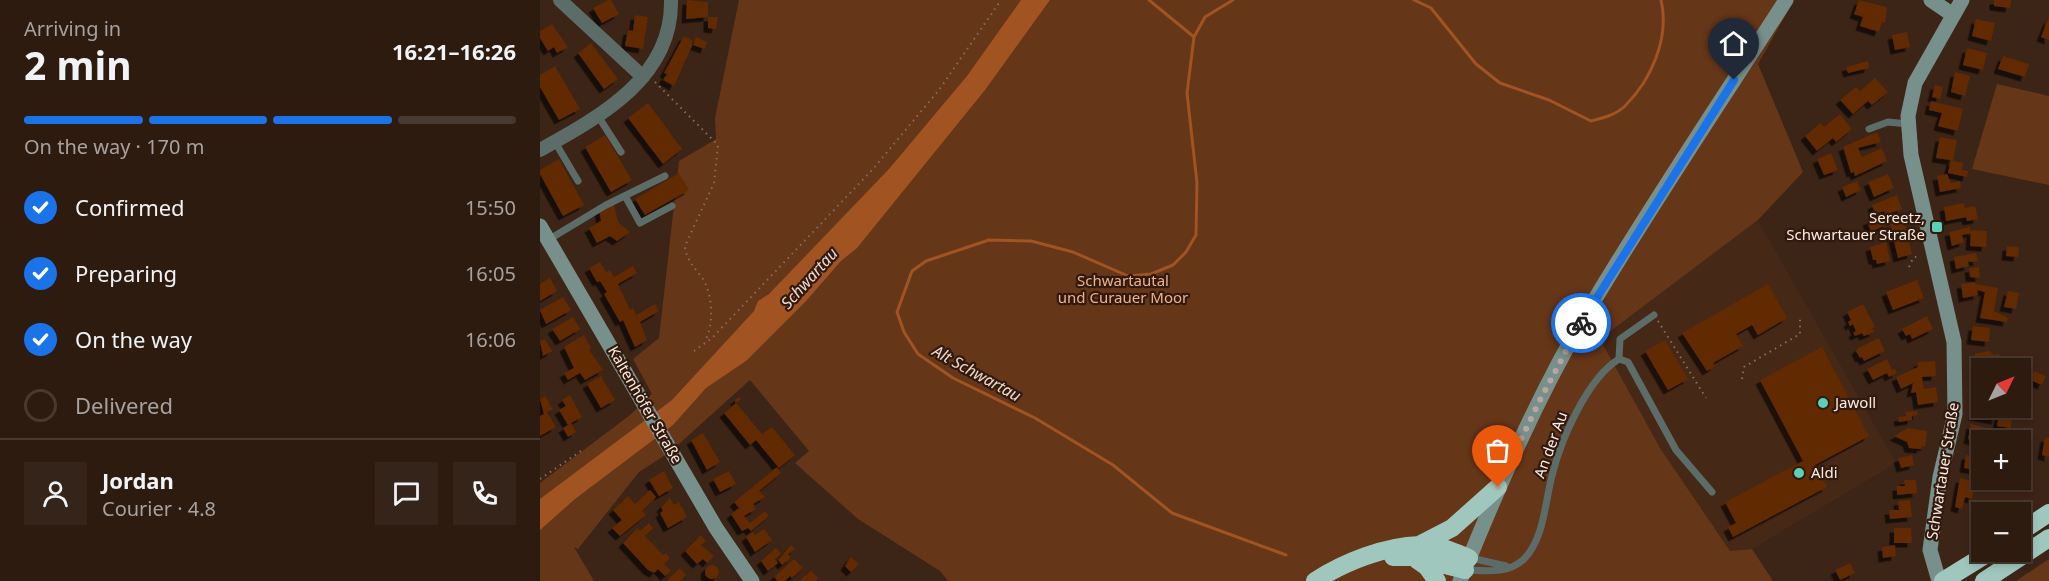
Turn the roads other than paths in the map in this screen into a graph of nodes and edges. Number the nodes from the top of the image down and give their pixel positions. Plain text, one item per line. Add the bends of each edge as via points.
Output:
1 (560, 0) edge
2 (671, 0) edge
3 (1786, 0) edge
4 (1931, 0) edge
5 (1962, 0) edge
6 (1953, 15) junction
7 (643, 76) junction
8 (598, 116) junction
9 (1908, 124) junction
10 (1869, 129) dead end
11 (555, 142) junction
12 (540, 150) edge
13 (621, 152) dead end
14 (665, 176) dead end
15 (578, 181) dead end
16 (625, 196) junction
17 (672, 206) dead end
18 (540, 226) edge
19 (548, 240) junction
20 (1654, 315) road end
21 (1619, 359) junction
22 (1498, 487) junction
23 (1712, 492) dead end
24 (2049, 513) edge
25 (2031, 525) edge
26 (2049, 538) edge
27 (1417, 551) junction
28 (1974, 562) edge
29 (1512, 566) junction
30 (1465, 570) edge
31 (752, 581) edge
32 (1315, 581) edge
33 (1327, 581) edge
34 (1437, 581) edge
35 (1941, 581) edge
36 (1984, 581) edge

1 - 7 street
2 - 7 street via 672,19 666,39
3 - 22 street via 1586,315
4 - 6 street
5 - 6 street, Schwartauer Straße
6 - 9 street, Schwartauer Straße via 1915,83
7 - 8 street
8 - 11 street
8 - 13 lane
9 - 10 lane via 1888,122
9 - 35 street, Schwartauer Straße via 1911,155 1954,342 1955,414 1940,477 1930,550
11 - 12 street
11 - 15 lane
14 - 16 lane
16 - 17 lane via 640,224
16 - 19 lane
18 - 19 street, Kaltenhöfer Straße
19 - 31 street, Kaltenhöfer Straße via 716,528
20 - 21 lane via 1620,339
21 - 23 lane via 1628,362 1676,450
21 - 29 lane, An der Au via 1606,367 1571,422 1553,470 1539,530 1524,559
22 - 27 highway via 1452,528
22 - 30 street
24 - 25 highway
26 - 36 highway
27 - 30 highway via 1438,547
27 - 32 highway via 1402,547 1352,562
27 - 33 highway via 1382,558
27 - 34 highway
28 - 35 highway
29 - 30 lane
29 - 30 lane via 1497,572

